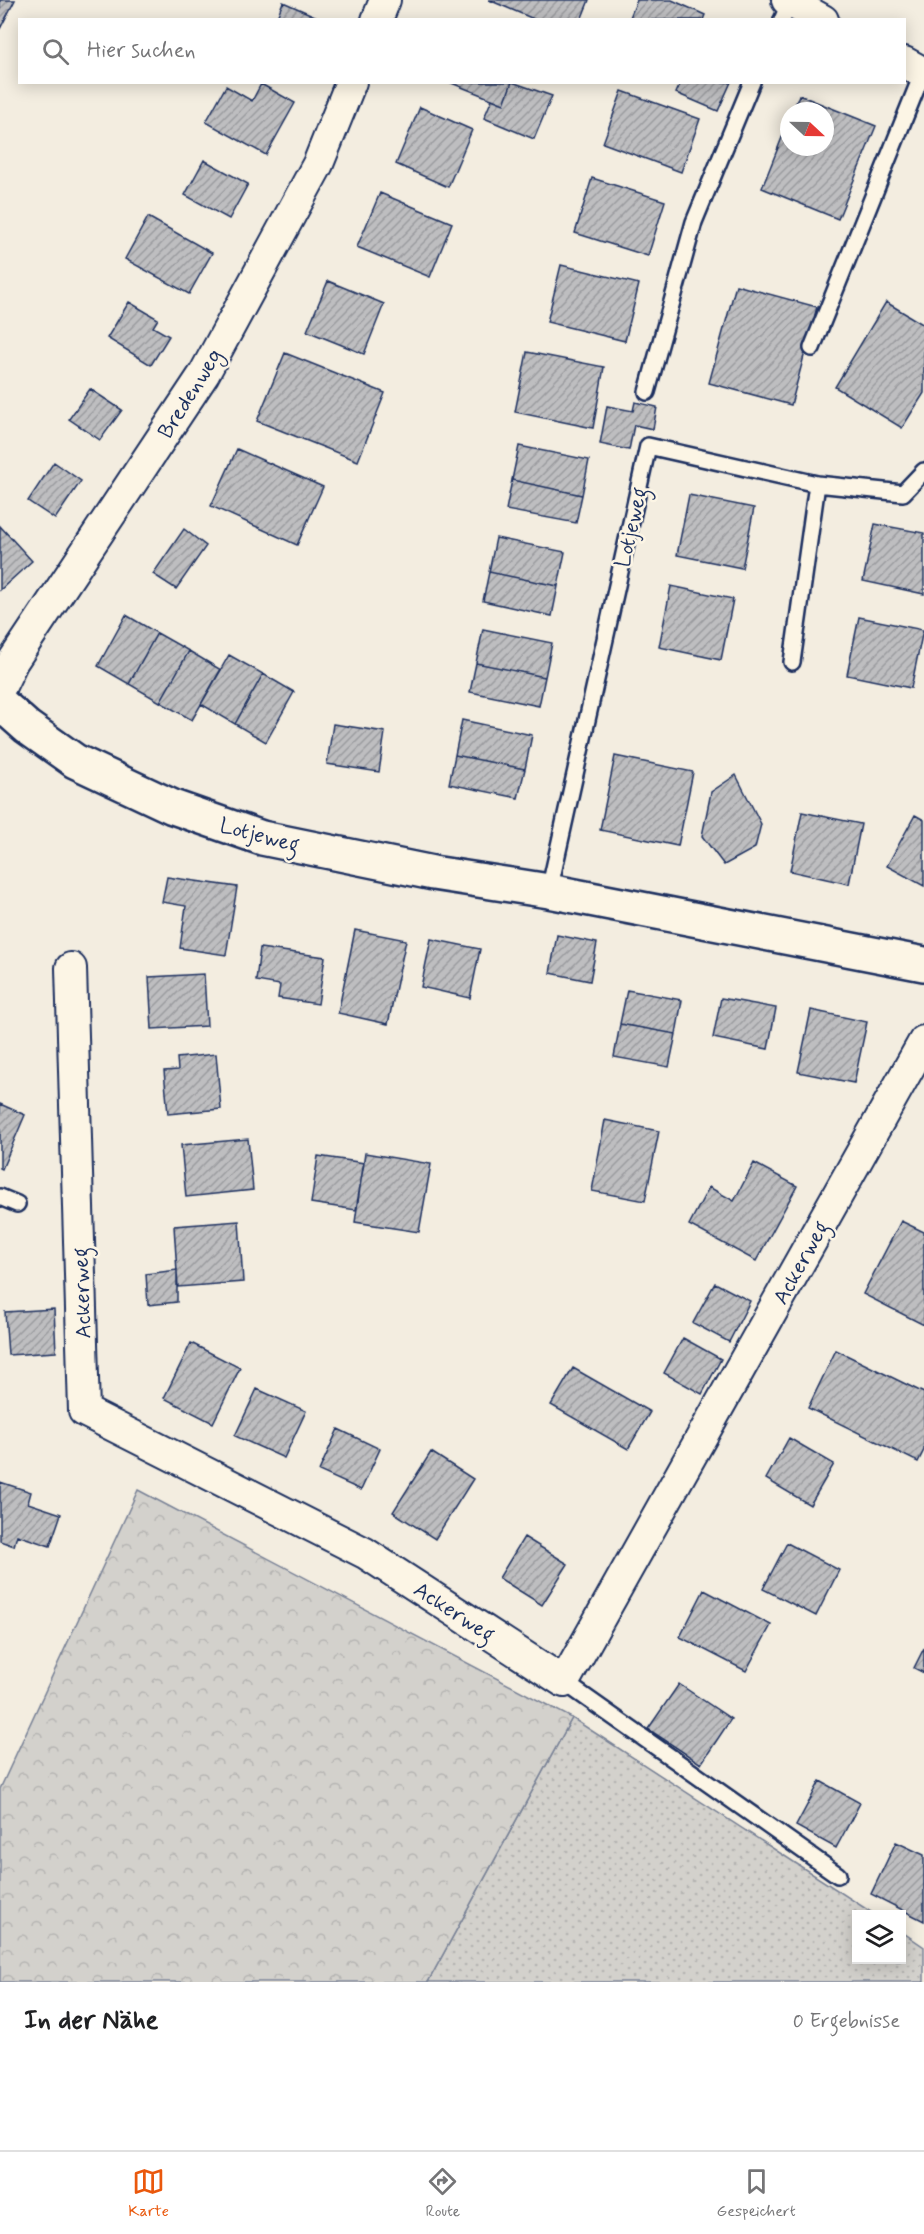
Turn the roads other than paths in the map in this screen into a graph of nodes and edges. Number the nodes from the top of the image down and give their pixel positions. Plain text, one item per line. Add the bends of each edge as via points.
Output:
1 (385, 0) edge
2 (786, 7) edge
3 (378, 18) edge
4 (817, 18) edge
5 (906, 63) edge
6 (924, 73) edge
7 (350, 84) edge
8 (751, 84) edge
9 (812, 348) dead end
10 (647, 392) dead end
11 (924, 471) edge
12 (817, 484) junction
13 (792, 662) dead end
14 (0, 688) edge
15 (0, 703) edge
16 (549, 891) junction
17 (924, 964) edge
18 (71, 968) dead end
19 (924, 1041) edge
20 (0, 1197) edge
21 (18, 1204) dead end
22 (564, 1682) junction
23 (838, 1875) dead end

1 - 3 street
2 - 4 street
5 - 6 street
6 - 9 lane
7 - 14 street, Bredenweg via 318,164 204,374 13,661
8 - 10 lane via 694,222
11 - 12 lane, Lotjeweg via 903,493
12 - 13 lane
12 - 16 lane, Lotjeweg via 648,446
15 - 16 street, Lotjeweg via 75,761 184,811 262,838 433,873
16 - 17 street, Lotjeweg
18 - 22 street, Ackerweg via 84,1411 365,1553
19 - 22 street, Ackerweg
20 - 21 lane
22 - 23 lane

